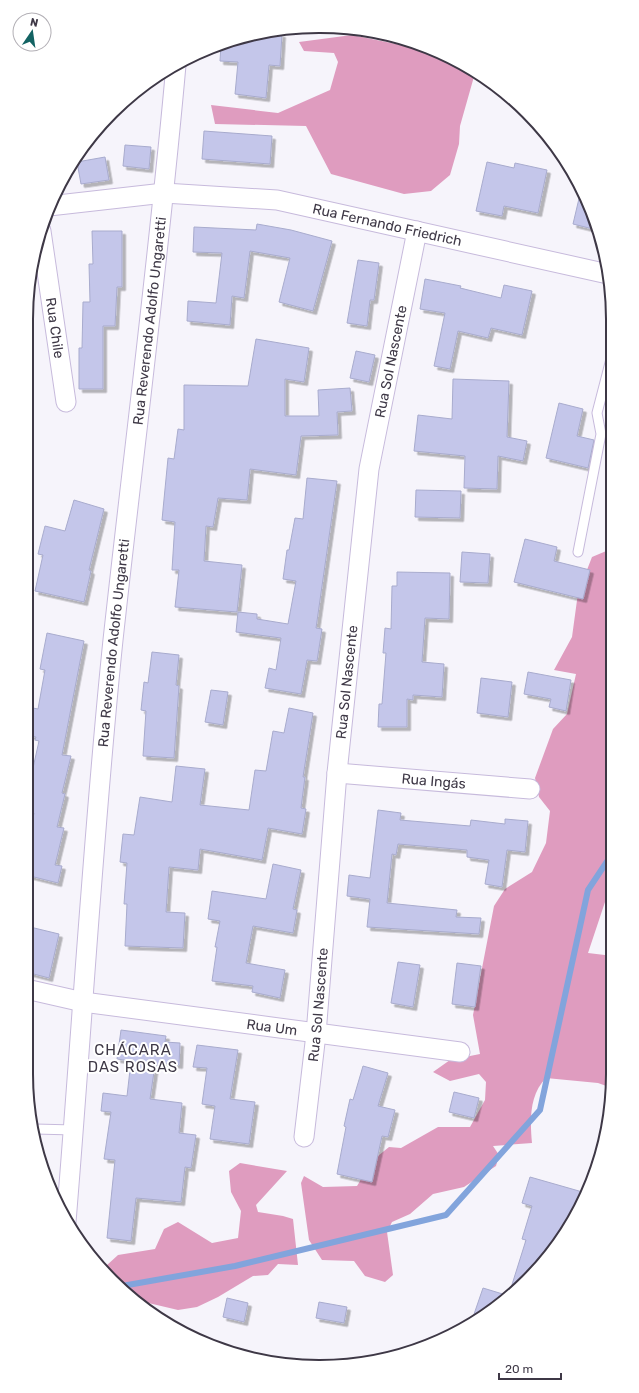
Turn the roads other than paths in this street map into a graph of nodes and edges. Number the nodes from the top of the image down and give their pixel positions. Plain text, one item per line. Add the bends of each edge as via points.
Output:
1 (175, 71) edge
2 (164, 193) junction
3 (57, 205) edge
4 (417, 231) junction
5 (43, 245) edge
6 (602, 273) edge
7 (606, 378) edge
8 (66, 402) dead end
9 (578, 552) dead end
10 (337, 773) junction
11 (530, 789) dead end
12 (33, 991) edge
13 (83, 1002) junction
14 (316, 1034) junction
15 (460, 1052) dead end
16 (39, 1129) edge
17 (74, 1130) junction
18 (304, 1137) dead end
19 (67, 1209) edge

1 - 2 street, Rua Reverendo Adolfo Ungaretti
2 - 3 street, Rua Fernando Friedrich
2 - 4 street, Rua Fernando Friedrich via 277,200
2 - 13 street, Rua Reverendo Adolfo Ungaretti via 113,642
4 - 6 street, Rua Fernando Friedrich
4 - 10 street, Rua Sol Nascente via 369,469
5 - 8 street, Rua Chile
7 - 9 lane via 597,413 602,434
10 - 11 street, Rua Ingás
10 - 14 street, Rua Sol Nascente
12 - 13 street, Rua Um
13 - 14 street, Rua Um
13 - 17 street, Rua Reverendo Adolfo Ungaretti
14 - 15 street, Rua Um
14 - 18 street, Rua Sol Nascente
16 - 17 lane
17 - 19 street, Rua Reverendo Adolfo Ungaretti

